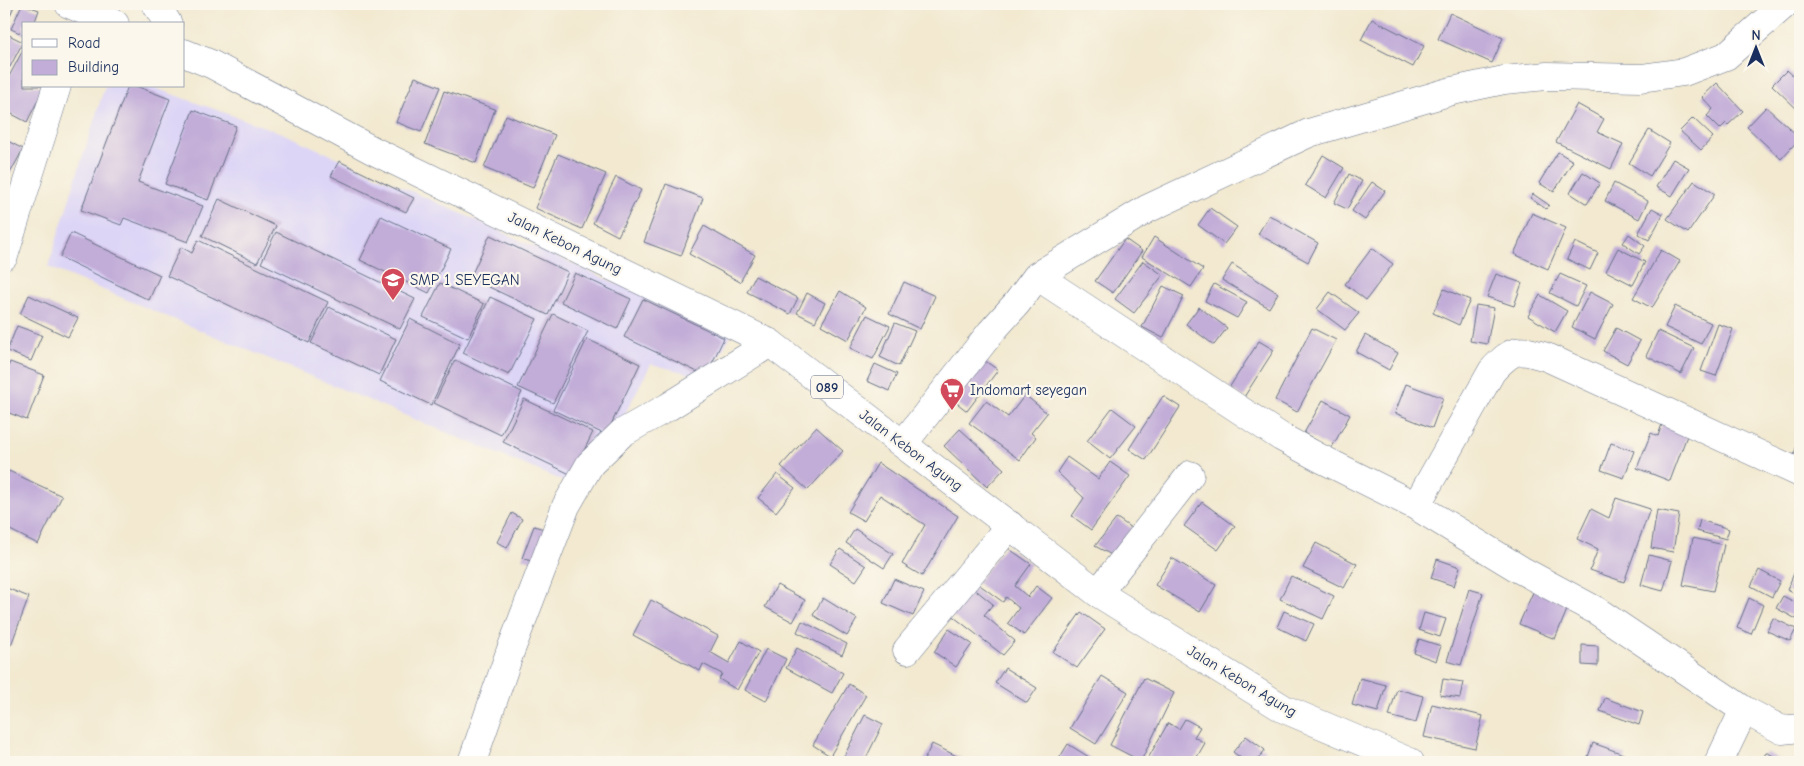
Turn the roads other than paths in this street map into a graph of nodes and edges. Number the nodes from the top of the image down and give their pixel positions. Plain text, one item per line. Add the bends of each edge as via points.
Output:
1 (156, 4) edge
2 (1785, 4) edge
3 (78, 10) edge
4 (110, 22) edge
5 (167, 22) edge
6 (185, 40) edge
7 (185, 53) edge
8 (211, 64) junction
9 (56, 88) edge
10 (4, 256) edge
11 (1037, 276) junction
12 (770, 343) junction
13 (904, 444) junction
14 (1800, 473) edge
15 (1190, 475) dead end
16 (1416, 506) junction
17 (1010, 525) junction
18 (1098, 593) junction
19 (907, 650) dead end
20 (1744, 710) junction
21 (1800, 728) edge
22 (472, 762) edge
23 (1410, 762) edge
24 (1719, 762) edge

1 - 5 street
2 - 11 street via 1726,56 1684,72 1640,78 1547,76 1504,80 1452,91 1309,133 1148,209
3 - 4 street
6 - 8 street
7 - 8 street, 089
8 - 12 street, Jalan Kebon Agung / 089 via 374,151
9 - 10 street
11 - 13 street
11 - 16 street via 1281,437
12 - 13 street, Jalan Kebon Agung / 089
12 - 22 street via 622,434 590,464 566,506
13 - 17 street, Jalan Kebon Agung / 089
14 - 16 street via 1526,350 1507,355 1492,371
15 - 18 street
16 - 20 street via 1521,570 1597,611
17 - 18 street, Jalan Kebon Agung / 089
17 - 19 street
18 - 23 street, Jalan Kebon Agung / 089 via 1284,709
20 - 21 street via 1782,730
20 - 24 street

